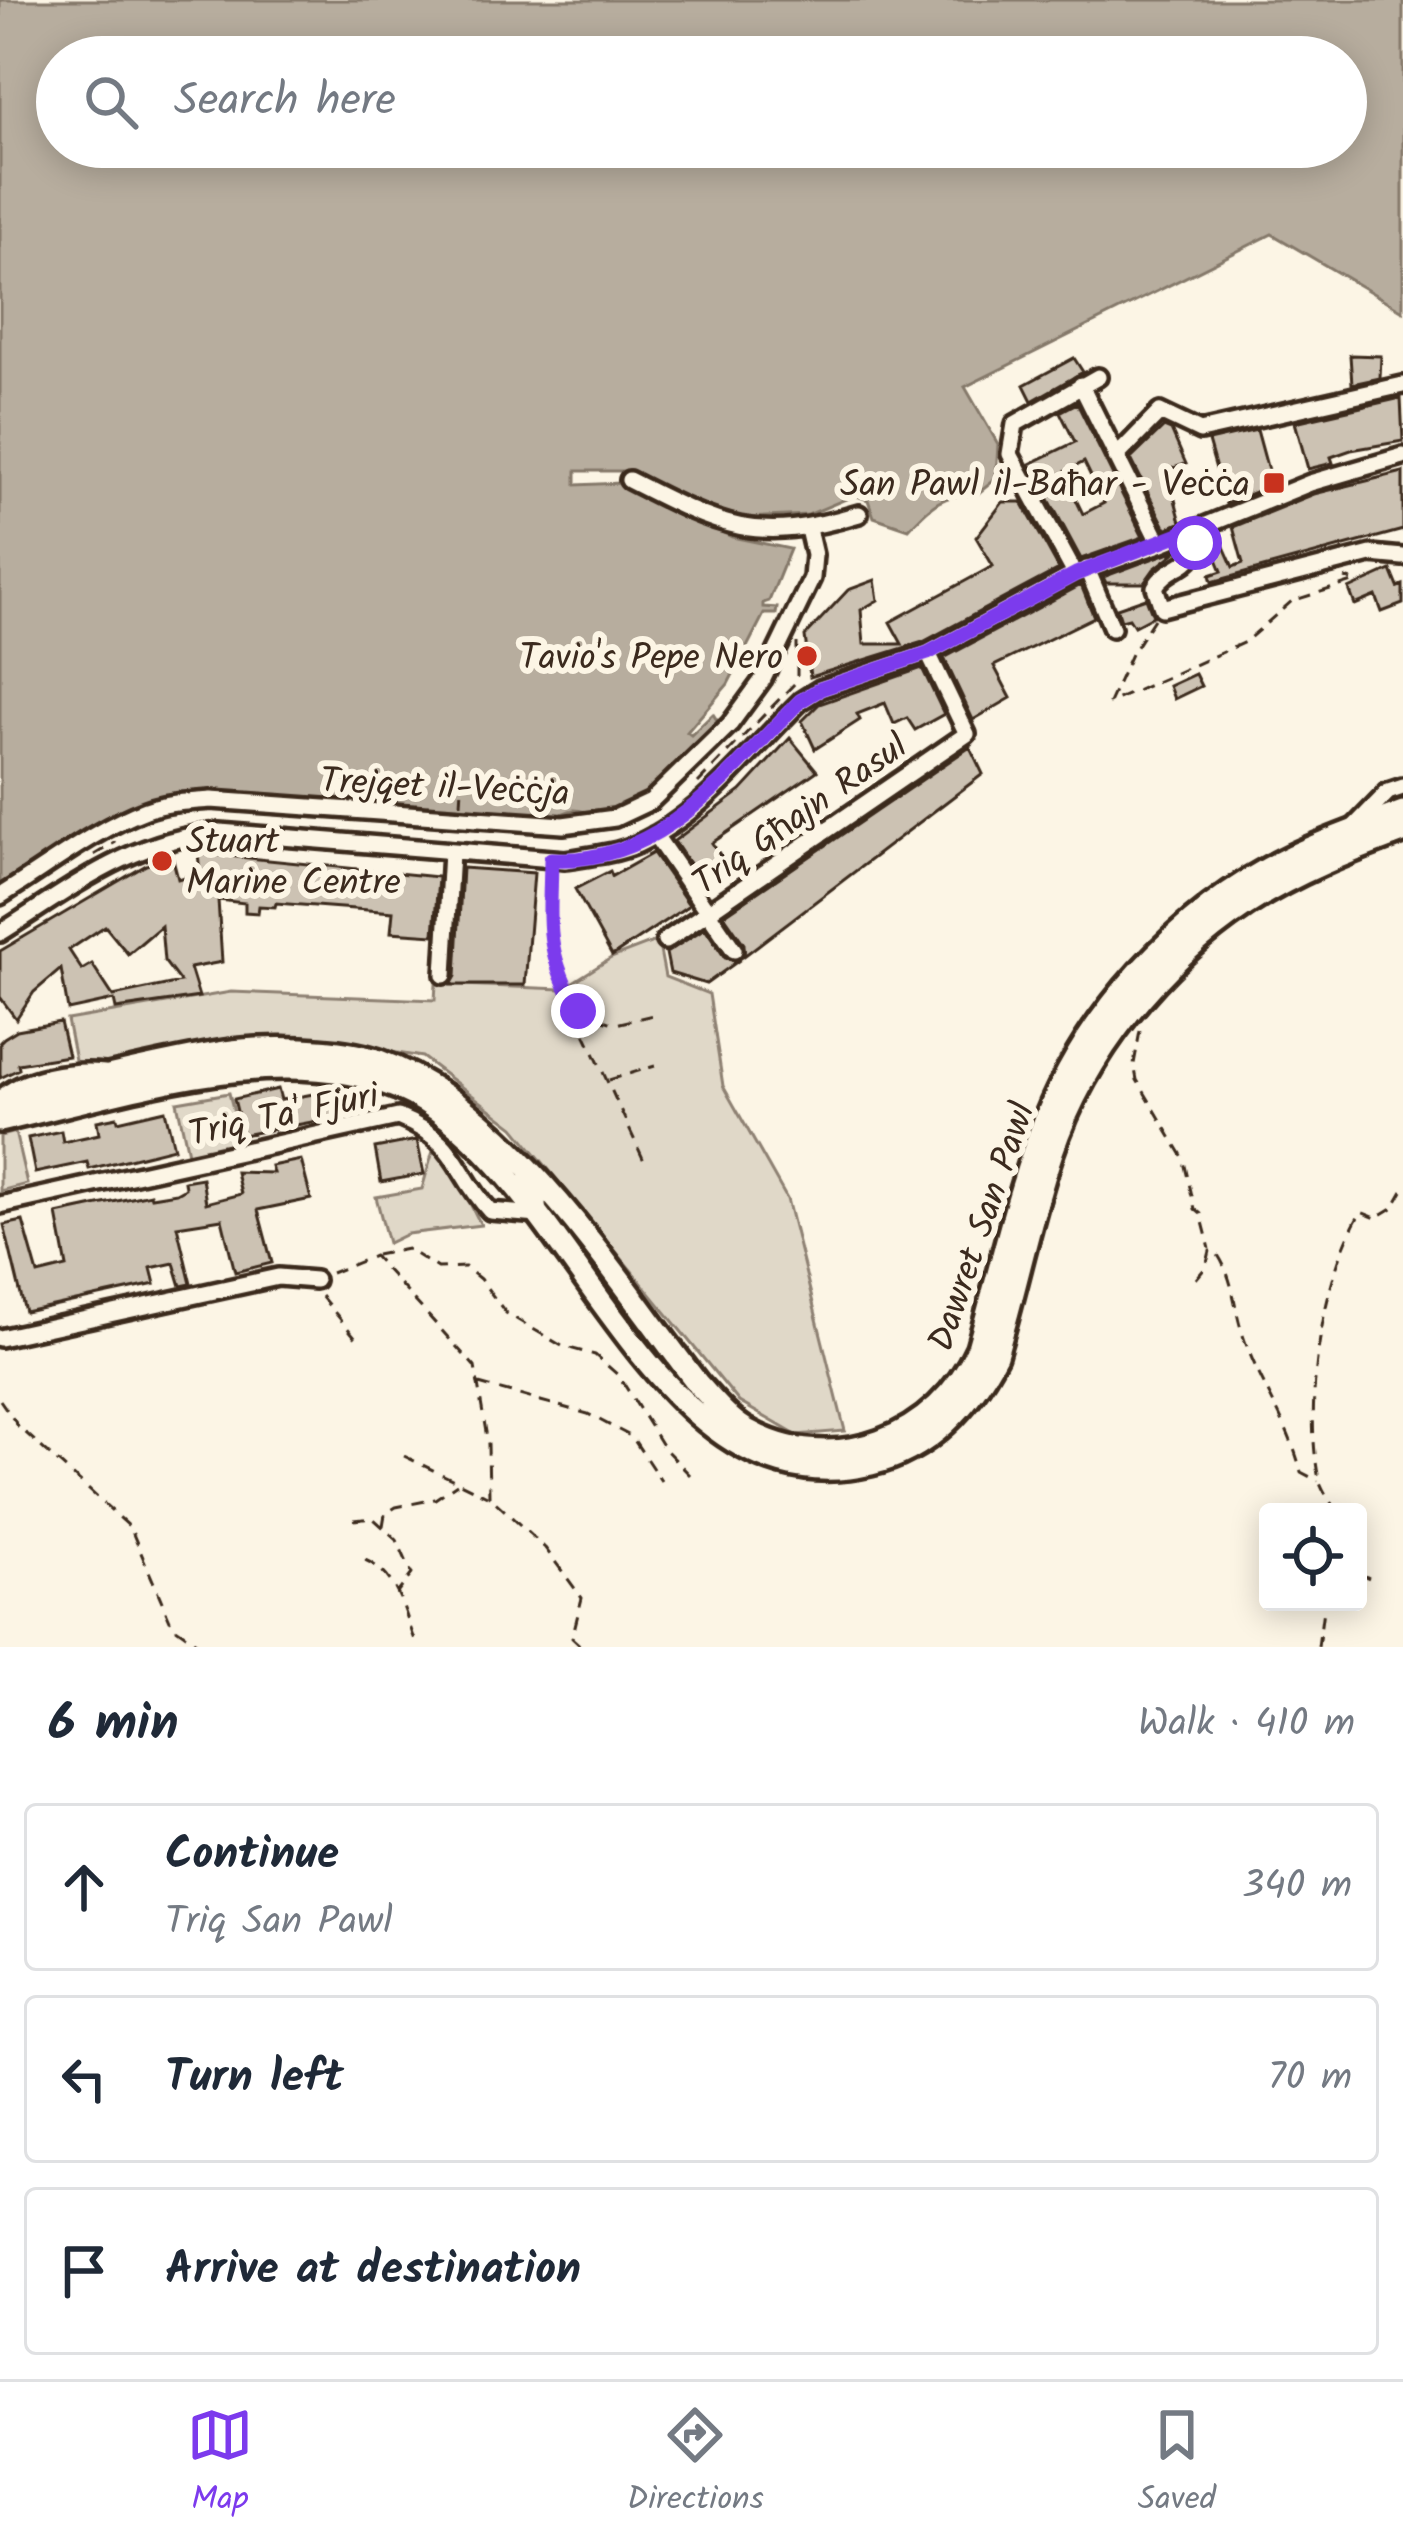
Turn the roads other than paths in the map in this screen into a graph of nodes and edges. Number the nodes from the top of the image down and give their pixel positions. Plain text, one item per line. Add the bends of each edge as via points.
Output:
1 (1098, 376) dead end
2 (1081, 385) junction
3 (1403, 385) edge
4 (1403, 456) edge
5 (1116, 458) junction
6 (629, 480) dead end
7 (859, 514) dead end
8 (808, 530) junction
9 (1190, 530) junction
10 (1160, 544) junction
11 (1403, 556) edge
12 (1081, 571) junction
13 (1112, 628) dead end
14 (928, 653) junction
15 (1403, 787) edge
16 (1403, 812) edge
17 (1403, 832) edge
18 (1348, 833) junction
19 (655, 835) junction
20 (451, 852) junction
21 (0, 896) edge
22 (707, 913) junction
23 (0, 933) edge
24 (665, 941) dead end
25 (734, 950) dead end
26 (444, 975) dead end
27 (0, 1100) edge
28 (0, 1120) edge
29 (515, 1155) junction
30 (514, 1185) junction
31 (475, 1195) junction
32 (0, 1205) edge
33 (539, 1215) junction
34 (318, 1288) road end
35 (0, 1338) edge

1 - 2 street
2 - 5 street
2 - 12 street via 1015,424 1010,454
3 - 5 street via 1200,431 1160,412
4 - 9 street
5 - 10 street
6 - 8 street via 723,525
7 - 8 street
8 - 21 street, Trejqet il-Veċċja via 814,566 763,680 678,779 615,818 563,825 171,803 117,825
9 - 10 street
9 - 11 street via 1195,553 1155,587 1162,608 1371,554
10 - 12 street
12 - 13 street
12 - 14 street
14 - 19 street via 800,701 691,811
14 - 22 street, Triq Għajn Rasul via 967,734
15 - 18 street
16 - 18 highway, Dawret San Pawl
17 - 33 highway, Dawret San Pawl via 1245,905 1134,1007 1100,1052 1053,1149 996,1354 961,1410 914,1449 820,1471 734,1445 674,1393
18 - 29 highway, Dawret San Pawl via 1235,889 1166,944 1087,1037 1039,1135 967,1372 947,1400 877,1443 823,1451 745,1429 698,1384
19 - 20 street via 613,853 551,859
19 - 22 street
20 - 23 street via 188,835 121,858
20 - 26 street
22 - 24 street, Triq Għajn Rasul
22 - 25 street
27 - 29 highway, Dawret San Pawl via 227,1052 285,1049 374,1059 412,1076 477,1118
28 - 30 highway, Dawret San Pawl via 232,1070 334,1071 406,1091
29 - 33 street, Dawret San Pawl
30 - 31 street via 504,1204
30 - 33 highway, Dawret San Pawl
31 - 32 street, Triq Ta' Fjuri via 458,1159 427,1129 398,1118
31 - 33 street via 490,1211
34 - 35 street via 278,1276

